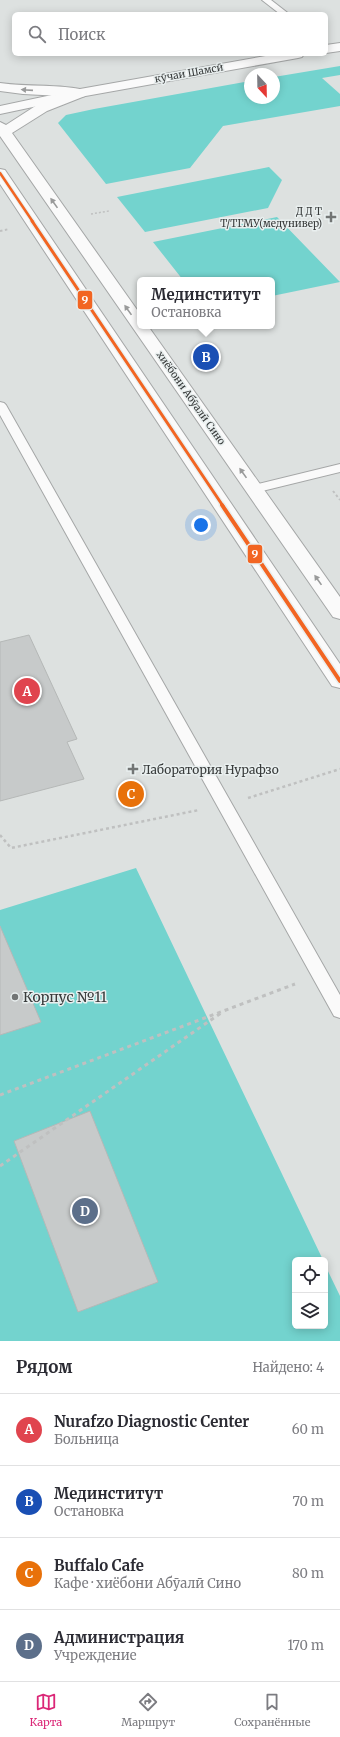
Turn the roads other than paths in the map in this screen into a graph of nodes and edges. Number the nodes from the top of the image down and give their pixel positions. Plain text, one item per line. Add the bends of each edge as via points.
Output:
1 (266, 0) edge
2 (282, 12) edge
3 (287, 56) edge
4 (0, 87) edge
5 (80, 93) junction
6 (0, 110) edge
7 (2, 129) edge
8 (0, 173) edge
9 (137, 322) edge
10 (142, 329) edge
11 (0, 404) edge
12 (340, 468) edge
13 (254, 489) junction
14 (340, 612) edge
15 (340, 681) edge
16 (340, 1011) edge

1 - 2 lane
3 - 5 main road, кӯчаи Шамсӣ
5 -> 4 main road
5 - 6 main road
5 - 7 main road via 42,108
9 -> 7 main road, хиёбони Абӯалӣ Сино
8 - 15 main road
13 -> 10 main road, хиёбони Абӯалӣ Сино
11 - 16 lane
12 - 13 lane
14 -> 13 main road, хиёбони Абӯалӣ Сино

